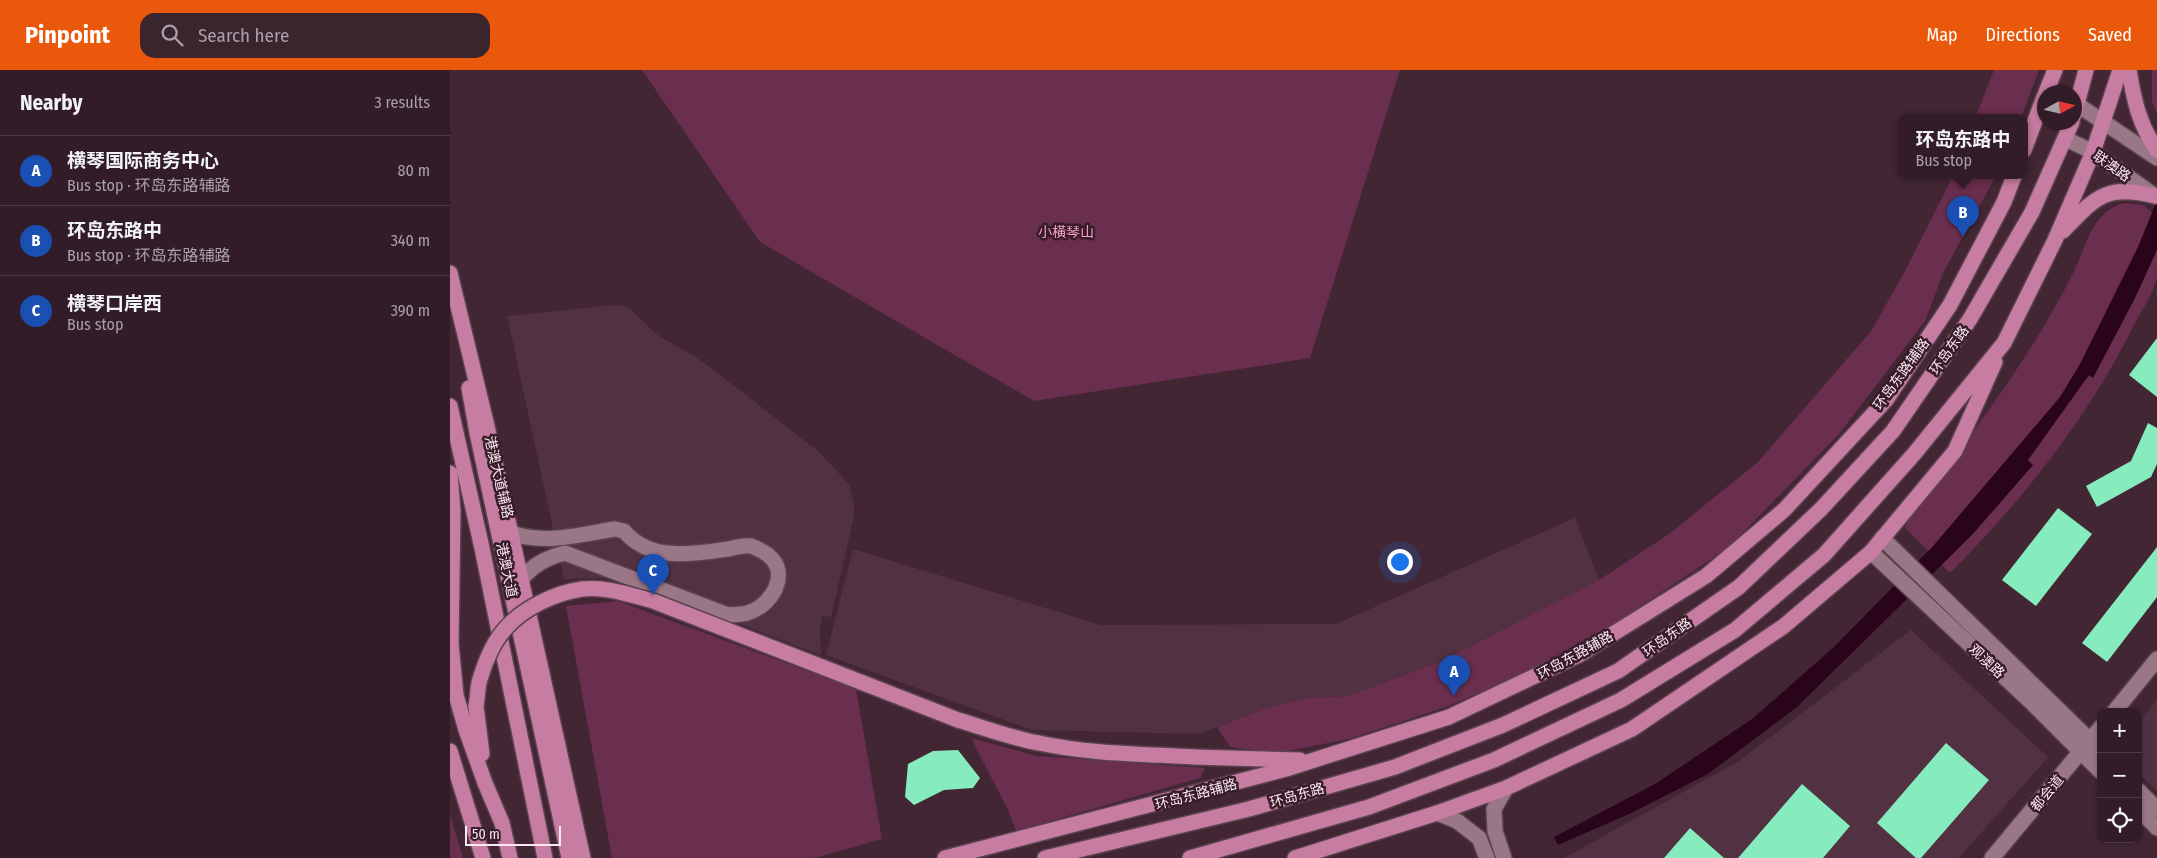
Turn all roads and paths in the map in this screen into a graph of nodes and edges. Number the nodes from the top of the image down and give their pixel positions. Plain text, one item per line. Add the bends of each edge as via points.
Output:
1 (2055, 70) edge
2 (2086, 70) edge
3 (2120, 70) edge
4 (2129, 70) edge
5 (2049, 85) edge
6 (2082, 86) edge
7 (2082, 112) edge
8 (2037, 116) edge
9 (2103, 120) junction
10 (2069, 130) edge
11 (2028, 139) edge
12 (2066, 139) junction
13 (2157, 150) edge
14 (2093, 152) junction
15 (2157, 158) edge
16 (2013, 179) edge
17 (2156, 197) edge
18 (2055, 240) junction
19 (450, 274) edge
20 (450, 281) edge
21 (2004, 342) junction
22 (450, 406) edge
23 (450, 475) edge
24 (506, 534) junction
25 (1882, 538) junction
26 (1871, 552) junction
27 (522, 578) junction
28 (2157, 659) edge
29 (2117, 708) edge
30 (2097, 736) edge
31 (2091, 748) edge
32 (450, 751) edge
33 (1311, 761) junction
34 (2097, 762) edge
35 (1506, 788) junction
36 (2142, 794) edge
37 (2157, 809) edge
38 (1438, 813) junction
39 (2142, 813) edge
40 (502, 824) junction
41 (2157, 828) edge
42 (483, 858) edge
43 (510, 858) edge
44 (514, 858) edge
45 (545, 858) edge
46 (569, 858) edge
47 (583, 858) edge
48 (945, 858) edge
49 (1045, 858) edge
50 (1190, 858) edge
51 (1296, 858) edge
52 (1487, 858) edge
53 (1504, 858) edge
54 (1992, 858) edge

1 - 5 main road
2 - 6 main road
3 - 9 main road, 环岛东路
4 - 13 main road via 2138,117
7 - 9 street
8 - 11 main road
9 - 14 main road, 环岛东路
9 - 15 street
10 - 12 main road, 环岛东路
12 - 14 street, 联澳路
12 - 49 main road, 环岛东路 via 2032,212 1975,311 1893,431 1821,509 1739,587 1618,671 1503,725 1394,767 1249,809
14 - 17 street, 联澳路
14 - 18 main road, 环岛东路
16 - 33 main road, 环岛东路辅路 via 1950,305 1886,400 1784,510 1706,576 1580,656 1449,717
17 - 18 main road via 2120,190 2098,198
18 - 21 main road, 环岛东路
19 - 24 main road, 港澳大道辅路
20 - 24 main road, 港澳大道 via 477,433
21 - 25 main road via 1955,451
21 - 50 main road, 环岛东路 via 1914,454 1824,555 1735,630 1621,700 1494,760 1369,807
22 - 45 main road, 港澳大道
23 - 40 main road via 453,511 450,644 456,695 475,756
24 - 27 main road, 港澳大道辅路
24 - 27 street via 541,539 615,529 624,531 648,550 673,554 751,546 767,554 777,565 779,576 773,594 758,607 747,614 728,615 565,553 546,557 534,564
24 - 46 main road, 港澳大道
25 - 26 main road
25 - 31 street, 观澳路
26 - 31 street, 观澳路 via 2030,701
26 - 35 main road via 1784,626 1632,729
27 - 47 main road, 港澳大道辅路
28 - 29 street
30 - 31 street, 都会道
31 - 34 street, 观澳路
31 - 54 street, 都会道
32 - 42 main road
33 - 40 main road, bridge via 1123,754 1038,743 958,720 653,601 606,590 582,589 538,604 505,629 480,678 476,706 480,744
33 - 48 main road, 环岛东路辅路 via 1148,807
35 - 38 main road
35 - 53 street via 1494,809 1495,831
36 - 37 street
38 - 51 main road
38 - 52 street via 1458,821 1479,838
39 - 41 street
40 - 43 main road
40 - 44 main road

